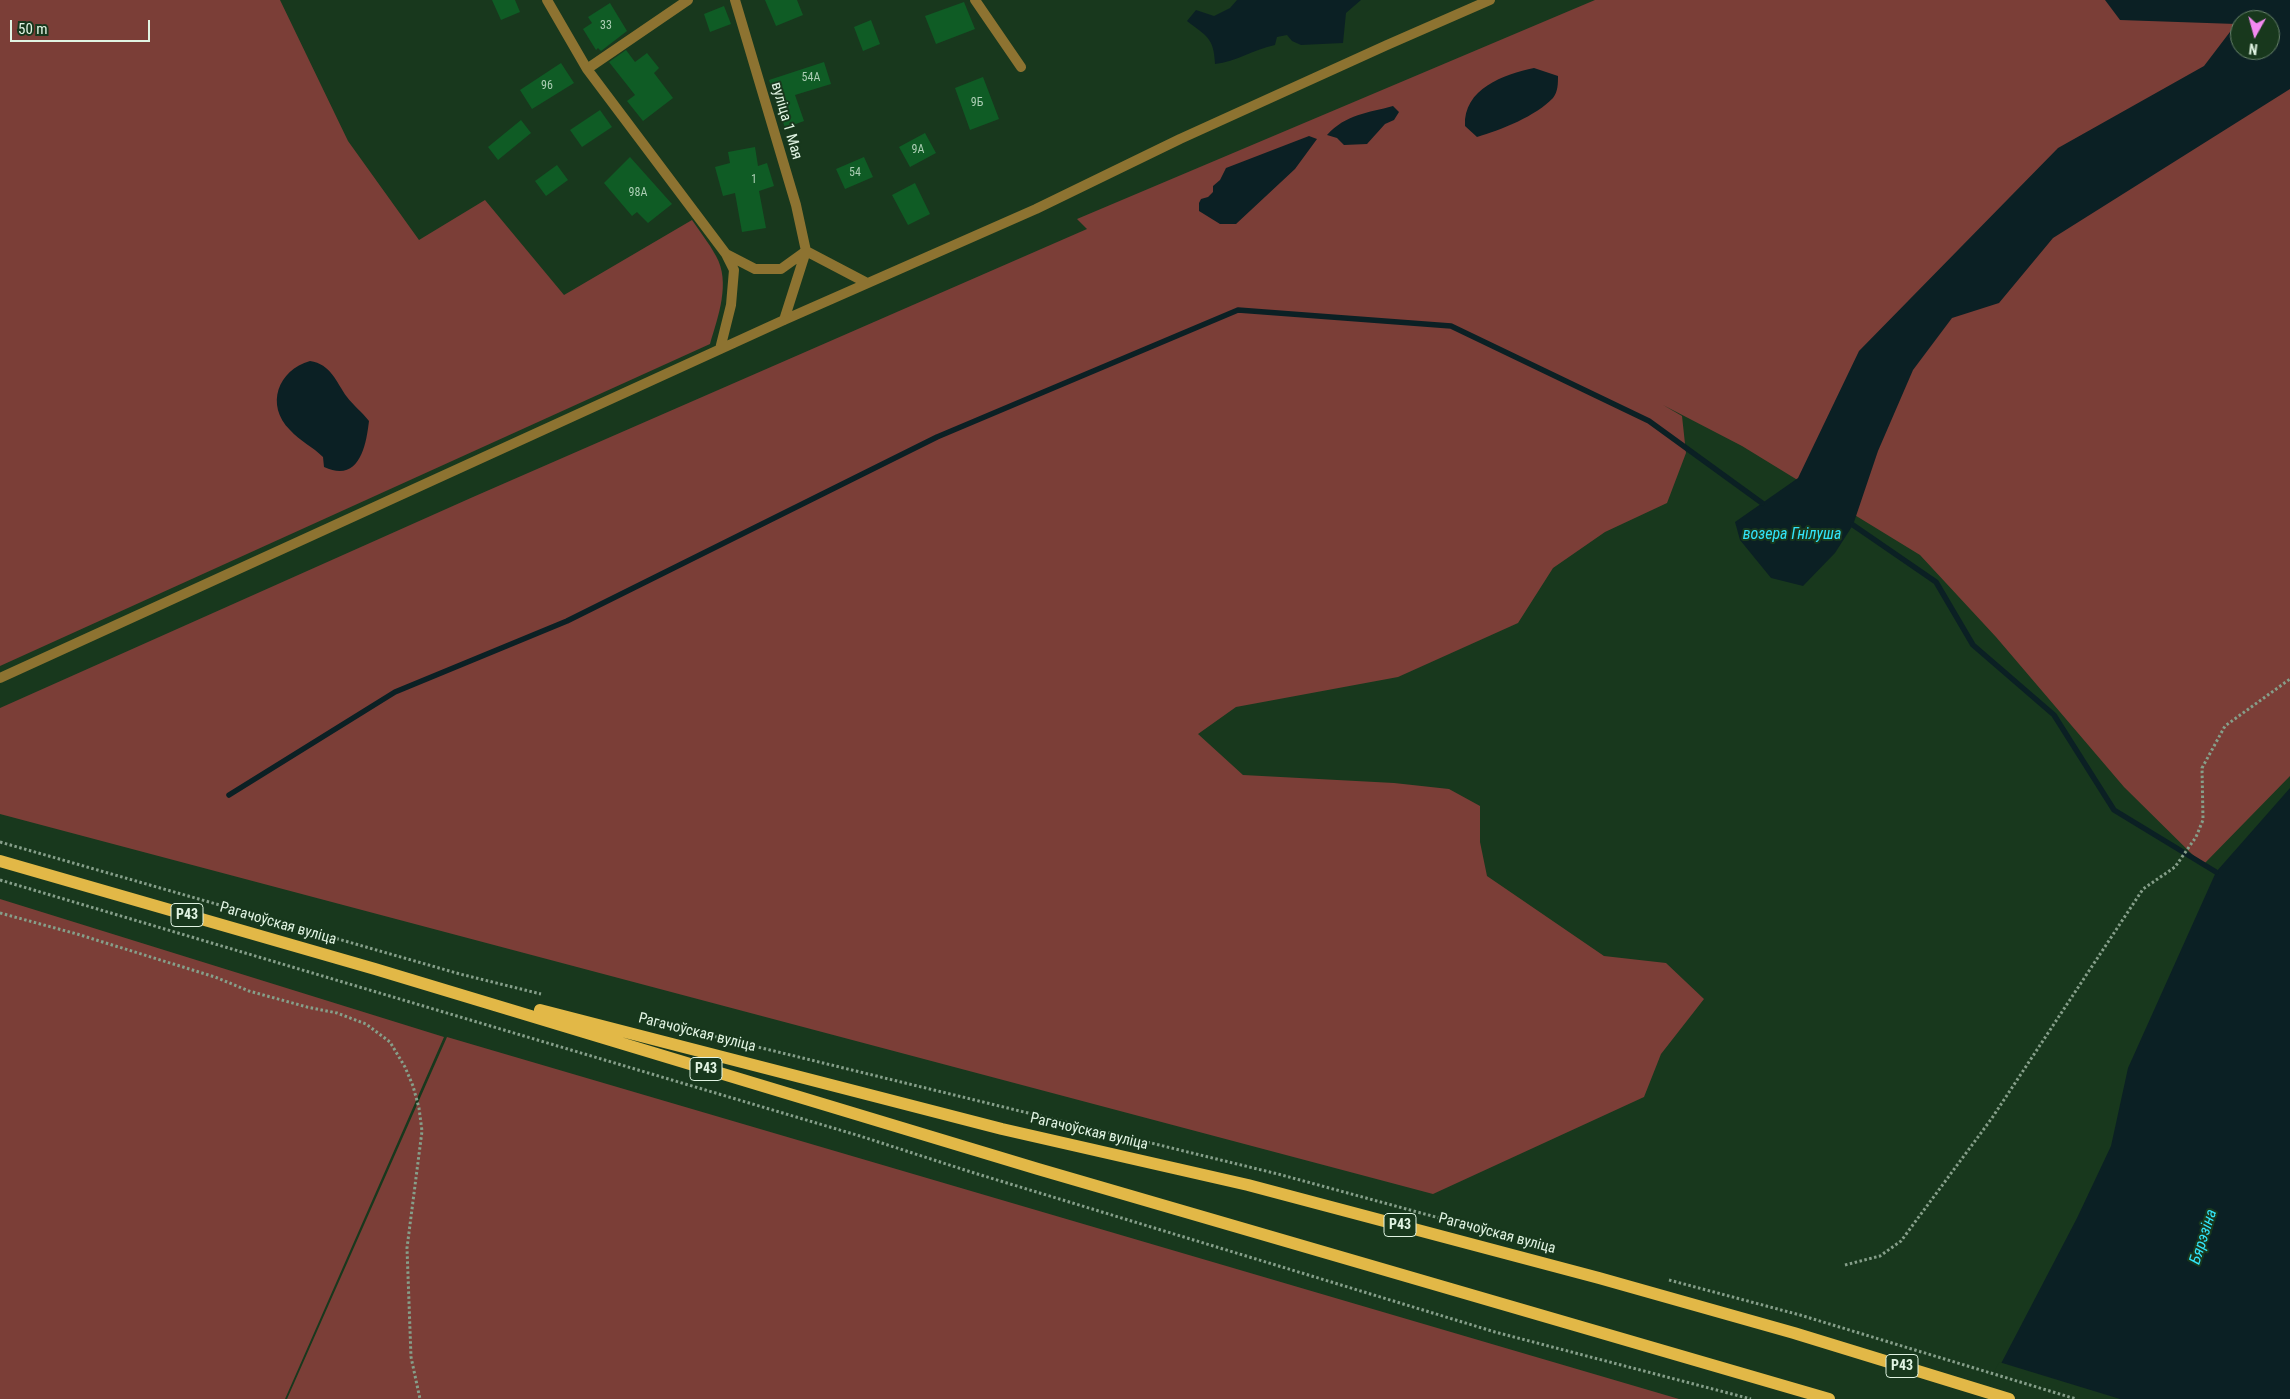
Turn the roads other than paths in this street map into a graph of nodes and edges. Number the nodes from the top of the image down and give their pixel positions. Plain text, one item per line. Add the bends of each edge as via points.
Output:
1 (548, 0) edge
2 (688, 0) edge
3 (735, 0) edge
4 (975, 0) edge
5 (1490, 0) edge
6 (1021, 67) dead end
7 (587, 69) junction
8 (806, 251) junction
9 (726, 254) junction
10 (867, 283) junction
11 (784, 320) junction
12 (720, 349) junction
13 (0, 678) edge
14 (0, 861) edge
15 (375, 969) junction
16 (1829, 1399) edge
17 (2009, 1399) edge

1 - 7 street
2 - 7 street
3 - 8 street, вуліца 1 Мая via 796,205
4 - 6 street
5 - 10 street via 1189,135 1036,209
7 - 9 street
8 - 9 street via 781,270 755,269
8 - 10 street
8 - 11 street, вуліца 1 Мая
9 - 12 street via 734,270 731,305
10 - 11 street
11 - 12 street
12 - 13 street
14 - 15 main road, Рагачоўская вуліца / Р43
15 - 16 main road, Рагачоўская вуліца / Р43 via 1038,1169
15 - 17 main road, Рагачоўская вуліца / Р43 via 1002,1129 1248,1185 1599,1278

